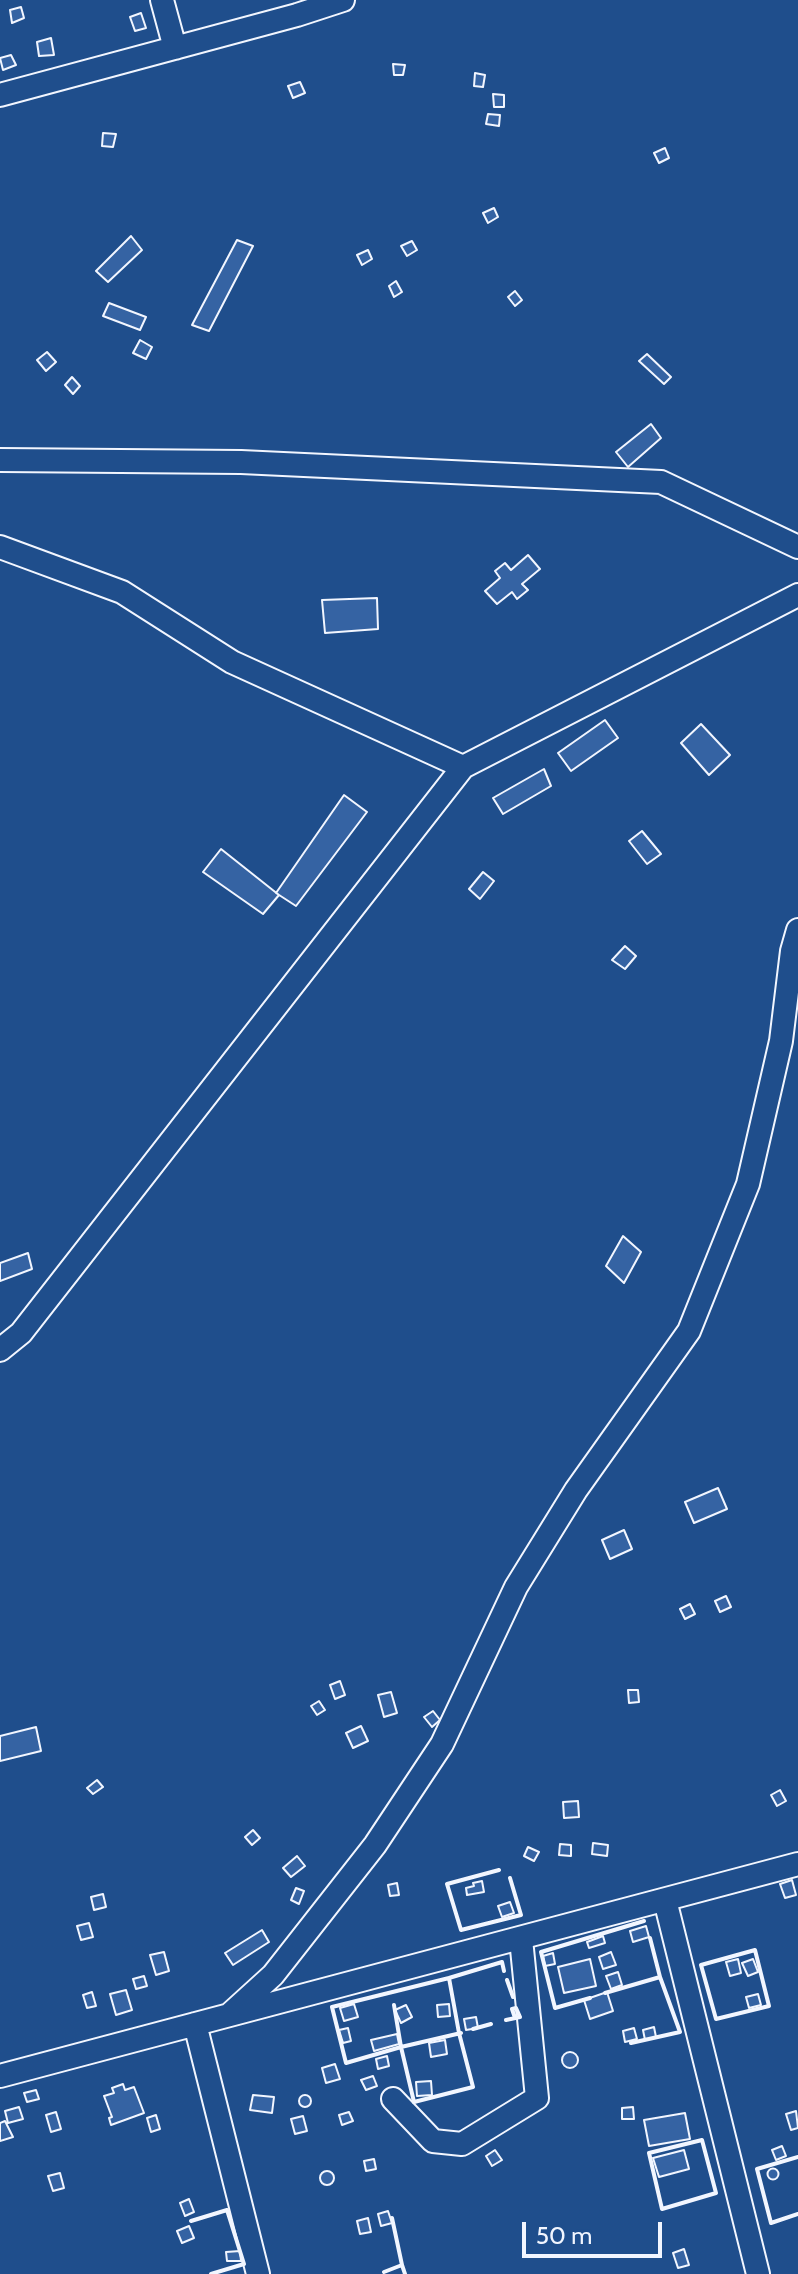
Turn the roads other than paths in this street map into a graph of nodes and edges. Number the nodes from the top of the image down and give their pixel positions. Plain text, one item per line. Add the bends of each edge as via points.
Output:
1 (162, 0) edge
2 (343, 0) edge
3 (175, 48) junction
4 (0, 95) edge
5 (0, 460) edge
6 (0, 547) edge
7 (798, 547) edge
8 (798, 595) edge
9 (463, 767) junction
10 (798, 930) edge
11 (0, 1350) edge
12 (798, 1864) edge
13 (665, 1900) junction
14 (521, 1939) junction
15 (229, 2015) junction
16 (195, 2024) junction
17 (0, 2076) edge
18 (393, 2099) dead end
19 (258, 2274) edge
20 (758, 2274) edge

1 - 3 street
2 - 3 street
3 - 4 street
5 - 7 street via 241,462 661,482
6 - 9 street via 122,592 232,662
8 - 9 street
9 - 11 street via 21,1333
10 - 15 street via 781,1041 748,1184 689,1331 523,1574 442,1744 375,1845 273,1975
12 - 13 street
13 - 14 street
13 - 20 street
14 - 15 street
14 - 18 street via 537,2098 462,2144 433,2141
15 - 16 street
16 - 17 street
16 - 19 street

